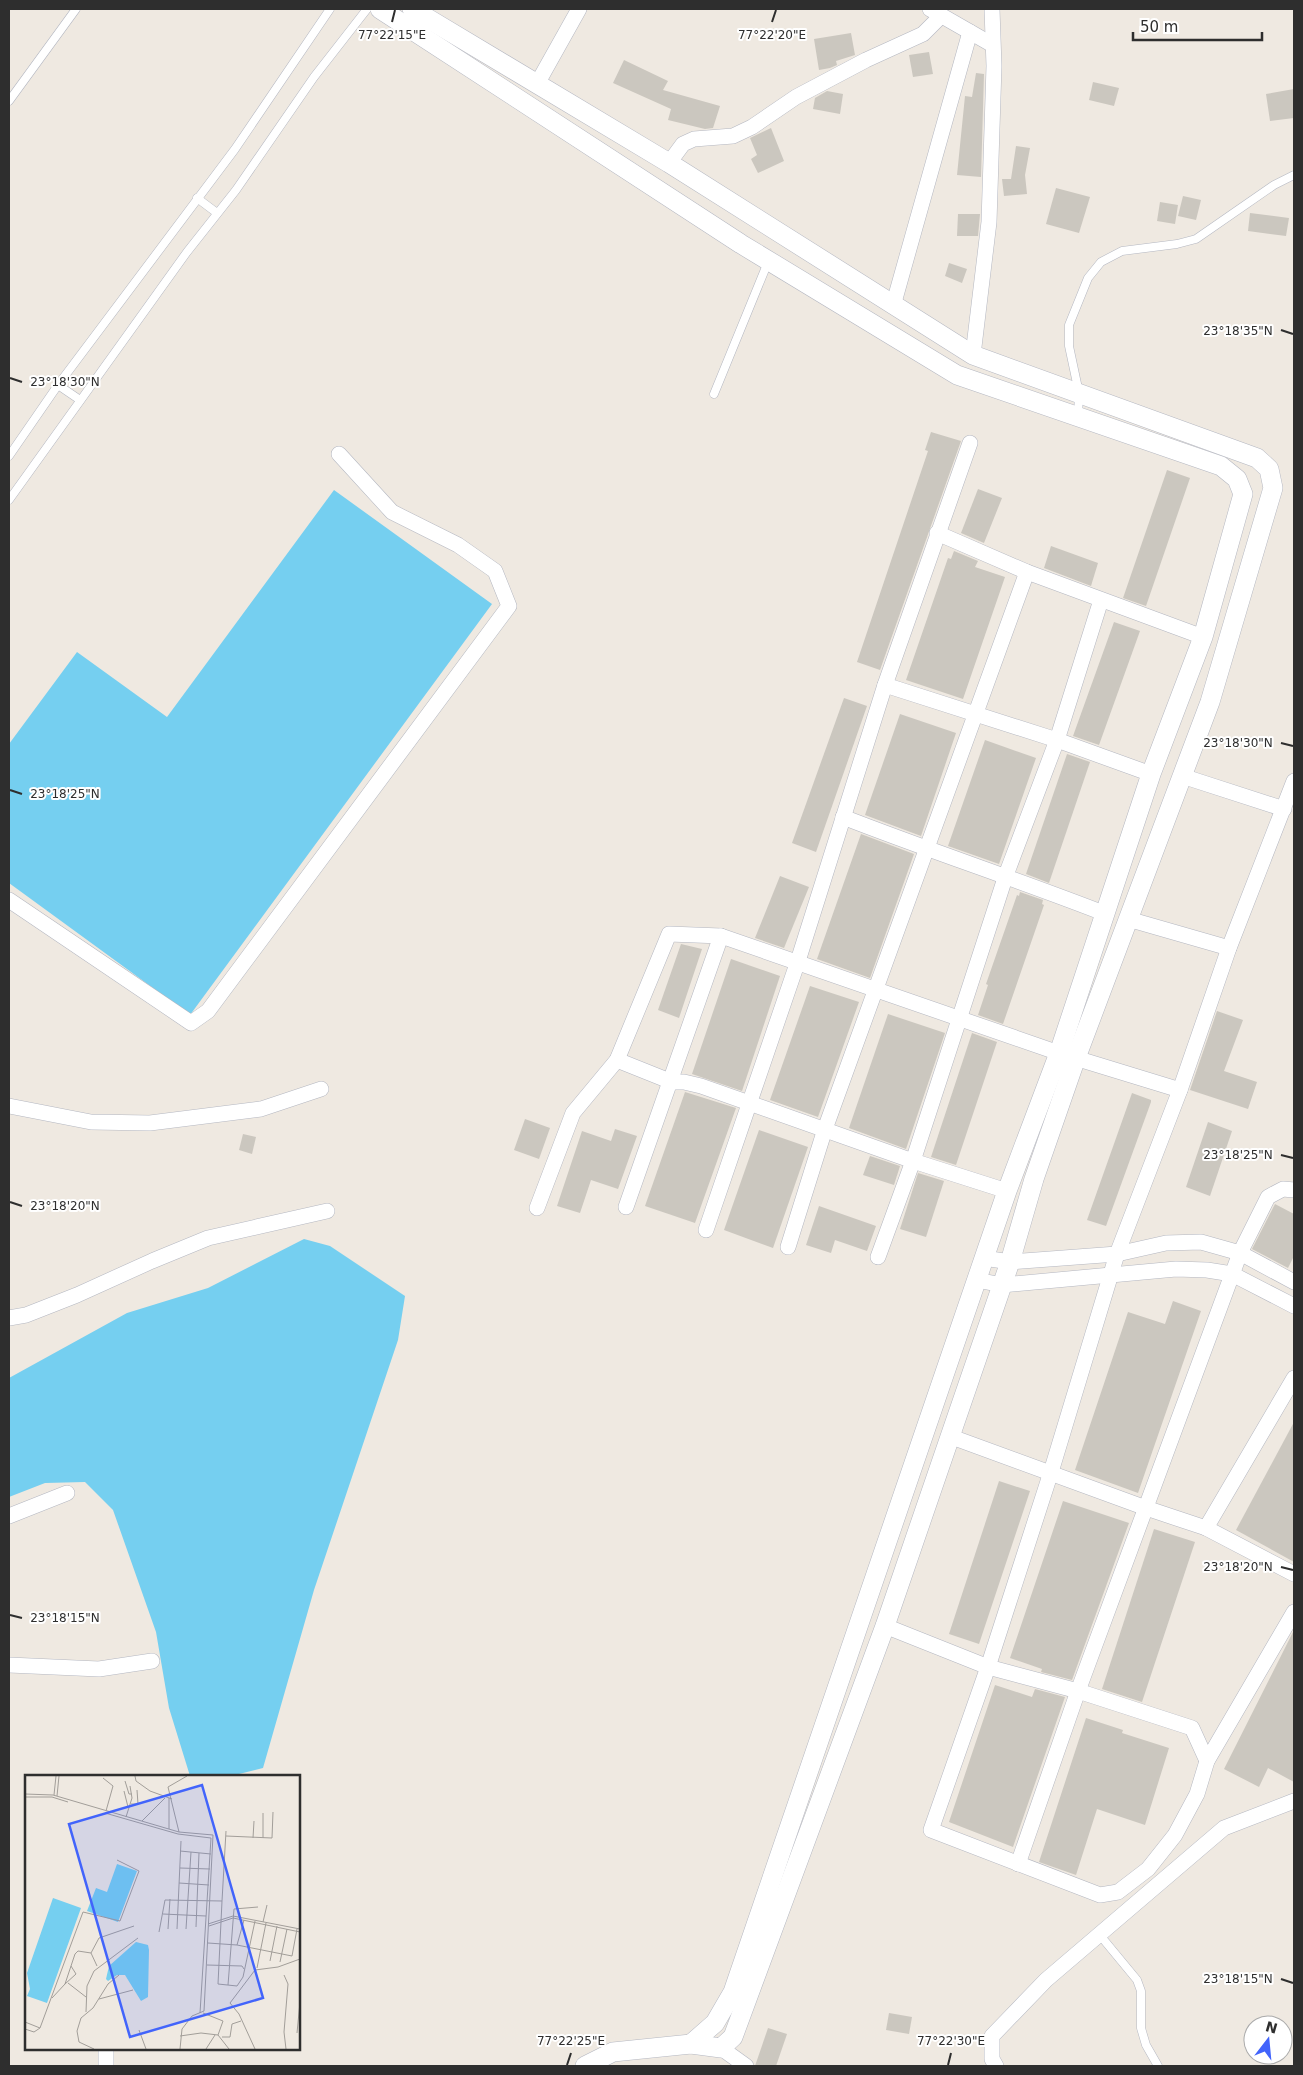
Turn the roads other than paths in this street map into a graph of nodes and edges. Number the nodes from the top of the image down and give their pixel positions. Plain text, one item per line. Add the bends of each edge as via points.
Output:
1 (76, 9) edge
2 (330, 9) edge
3 (367, 9) edge
4 (380, 9) edge
5 (412, 9) edge
6 (992, 9) edge
7 (576, 11) edge
8 (936, 12) edge
9 (970, 32) junction
10 (991, 44) junction
11 (537, 84) junction
12 (9, 101) edge
13 (669, 163) junction
14 (1294, 175) edge
15 (197, 198) junction
16 (217, 213) junction
17 (768, 260) junction
18 (893, 306) junction
19 (973, 355) junction
20 (58, 385) junction
21 (1079, 393) junction
22 (714, 394) dead end
23 (80, 400) junction
24 (1078, 417) junction
25 (970, 443) dead end
26 (340, 454) dead end
27 (9, 456) edge
28 (9, 500) edge
29 (936, 534) junction
30 (1027, 572) junction
31 (1101, 600) junction
32 (1202, 637) junction
33 (885, 684) junction
34 (974, 715) junction
35 (1057, 740) junction
36 (1152, 774) junction
37 (1182, 776) junction
38 (1294, 781) edge
39 (1284, 810) junction
40 (843, 817) junction
41 (928, 850) junction
42 (1006, 875) junction
43 (9, 900) edge
44 (1106, 914) junction
45 (1128, 919) junction
46 (721, 936) junction
47 (1229, 948) junction
48 (798, 961) junction
49 (877, 988) junction
50 (959, 1018) junction
51 (1067, 1055) junction
52 (617, 1060) junction
53 (672, 1082) junction
54 (320, 1089) dead end
55 (1180, 1090) junction
56 (749, 1102) junction
57 (9, 1106) edge
58 (825, 1129) junction
59 (913, 1161) junction
60 (1294, 1190) edge
61 (1007, 1191) junction
62 (626, 1207) dead end
63 (538, 1208) dead end
64 (328, 1211) dead end
65 (706, 1230) dead end
66 (788, 1247) dead end
67 (1240, 1253) junction
68 (1117, 1254) junction
69 (878, 1257) dead end
70 (984, 1258) junction
71 (1010, 1262) junction
72 (1232, 1274) junction
73 (1111, 1275) junction
74 (977, 1280) junction
75 (1294, 1282) edge
76 (1002, 1284) junction
77 (1294, 1306) edge
78 (9, 1318) edge
79 (1294, 1378) edge
80 (949, 1436) junction
81 (1051, 1472) junction
82 (67, 1493) dead end
83 (1146, 1508) junction
84 (9, 1516) edge
85 (1206, 1528) junction
86 (1294, 1574) edge
87 (1294, 1612) edge
88 (885, 1626) junction
89 (152, 1660) dead end
90 (9, 1665) edge
91 (988, 1667) junction
92 (1078, 1690) junction
93 (1207, 1761) junction
94 (1294, 1800) edge
95 (1018, 1864) junction
96 (1099, 1934) junction
97 (691, 2044) junction
98 (721, 2048) junction
99 (106, 2050) edge
100 (106, 2066) edge
101 (585, 2066) edge
102 (746, 2066) edge
103 (996, 2066) edge
104 (1158, 2066) edge

1 - 12 lane
2 - 15 lane via 235,149
3 - 16 lane
4 - 17 street
5 - 11 street
6 - 10 street
7 - 11 street
8 - 9 street
8 - 13 street via 923,34 796,97 752,128 733,136 694,139 682,144
9 - 10 street
9 - 18 street
10 - 19 street via 994,66 989,222
11 - 13 street
13 - 18 street
14 - 21 lane via 1274,185 1196,239 1122,251 1101,262 1088,278 1069,325 1068,346
15 - 16 lane
15 - 20 lane
16 - 23 lane
17 - 22 lane
17 - 24 street via 957,375
18 - 19 street
19 - 21 street
20 - 23 lane
20 - 27 lane
21 - 24 lane
21 - 37 street via 1257,458 1269,469 1273,488 1210,702
23 - 28 lane
24 - 32 street via 1220,466 1237,479 1243,494
25 - 29 street
26 - 43 street via 392,512 458,545 495,571 509,606 498,622 208,1011 191,1023
29 - 30 street
29 - 33 street
30 - 31 street
30 - 34 street
31 - 32 street
31 - 35 street
32 - 36 street
33 - 34 street
33 - 40 street
34 - 35 street
34 - 41 street
35 - 36 street
35 - 42 street
36 - 44 street
37 - 39 street
37 - 45 street
38 - 39 street
39 - 47 street
40 - 41 street
40 - 48 street
41 - 42 street
41 - 49 street
42 - 44 street
42 - 50 street
44 - 51 street
45 - 47 street
45 - 51 street
46 - 48 street
46 - 52 street via 669,934
46 - 53 street
47 - 55 street
48 - 49 street
48 - 56 street
49 - 50 street
49 - 58 street
50 - 51 street
50 - 59 street
51 - 55 street
51 - 61 street
51 - 71 street
52 - 53 street
52 - 63 street via 573,1113
53 - 56 street via 684,1082
53 - 62 street
54 - 57 street via 261,1109 150,1123 92,1122
55 - 68 street
56 - 58 street
56 - 65 street
58 - 59 street
58 - 66 street
59 - 61 street
59 - 69 street
60 - 67 street via 1283,1189 1268,1197
61 - 70 street
64 - 78 street via 208,1238 77,1295 26,1315
67 - 68 street via 1201,1242 1166,1243
67 - 72 street
67 - 75 street
68 - 71 street
68 - 73 street
70 - 71 street
70 - 74 street
71 - 76 street
72 - 73 street via 1176,1269
72 - 77 street
72 - 83 street
73 - 76 street
73 - 81 street
74 - 76 street
74 - 97 street via 732,1992 715,2024
76 - 80 street
79 - 85 street
80 - 81 street
80 - 88 street
81 - 83 street
81 - 91 street
82 - 84 street
83 - 85 street
83 - 92 street
85 - 86 street
87 - 93 street
88 - 91 street
88 - 98 street via 733,2037
89 - 90 street via 99,1669
91 - 92 street
91 - 95 street via 930,1830
92 - 93 street via 1192,1728
92 - 95 street
93 - 95 street via 1197,1794 1175,1835 1148,1869 1118,1892 1100,1895
94 - 96 street via 1224,1828
96 - 103 street via 1046,1980 992,2036 992,2059
96 - 104 lane via 1137,1980 1141,1991 1141,2028
97 - 98 street
97 - 101 street via 613,2052
98 - 102 street
99 - 100 street

